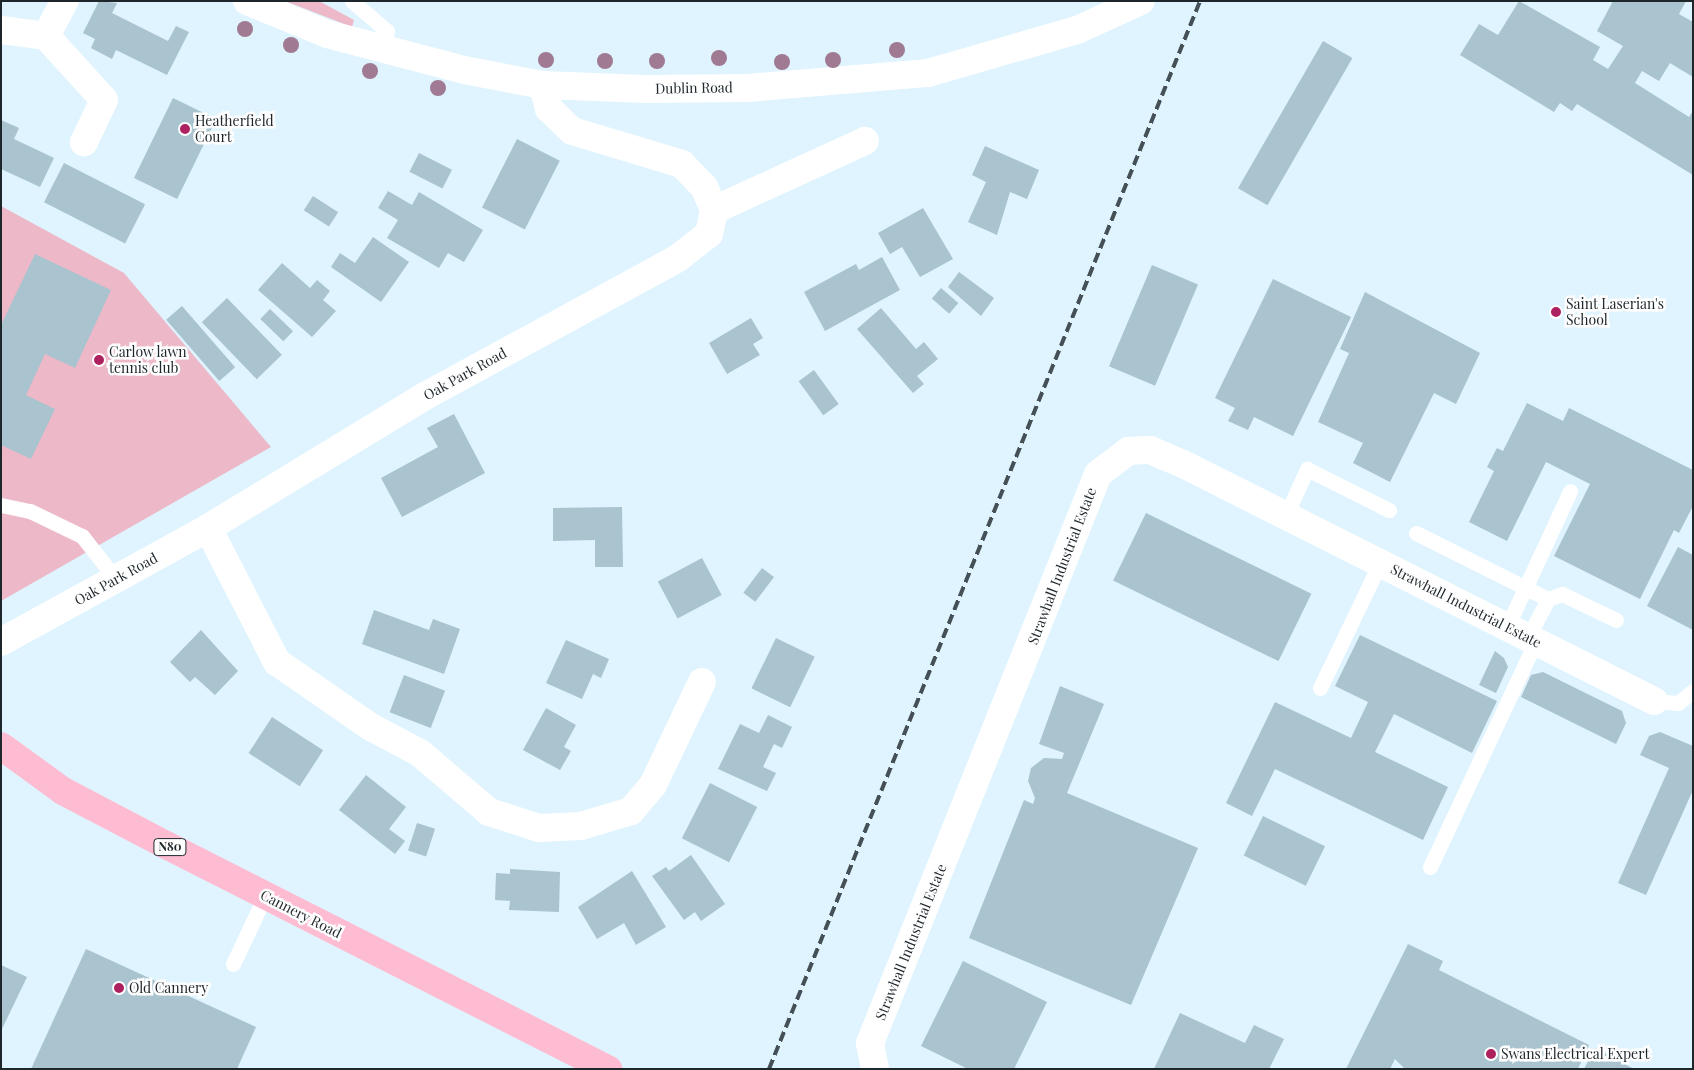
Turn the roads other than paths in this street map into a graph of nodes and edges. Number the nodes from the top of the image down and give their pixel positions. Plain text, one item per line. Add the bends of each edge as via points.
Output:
1 (65, 1) edge
2 (247, 1) edge
3 (352, 1) edge
4 (1141, 1) edge
5 (1, 30) edge
6 (46, 36) junction
7 (382, 50) junction
8 (543, 85) junction
9 (865, 141) dead end
10 (84, 142) dead end
11 (714, 210) junction
12 (1570, 491) dead end
13 (1, 504) edge
14 (1389, 510) dead end
15 (1286, 515) junction
16 (208, 528) junction
17 (1416, 533) dead end
18 (1380, 563) junction
19 (116, 579) junction
20 (1525, 588) junction
21 (1548, 599) junction
22 (1616, 620) dead end
23 (1524, 635) junction
24 (1, 642) edge
25 (702, 682) dead end
26 (1320, 688) dead end
27 (1693, 691) edge
28 (1654, 701) joint
29 (1, 746) edge
30 (1430, 867) dead end
31 (265, 896) junction
32 (233, 964) dead end
33 (608, 1069) edge
34 (875, 1069) edge

1 - 6 street
2 - 7 street, Dublin Road via 326,34
3 - 7 lane via 387,31
4 - 8 street, Dublin Road via 1077,30 928,73 748,88
5 - 6 street
6 - 10 street via 104,100
7 - 8 street, Dublin Road
8 - 11 street via 549,109 572,131 682,164 704,187
9 - 11 street
11 - 16 street, Oak Park Road via 709,234 678,258 427,395
12 - 20 lane
13 - 19 lane via 30,510 82,536
14 - 15 lane via 1307,469
15 - 18 street, Strawhall Industrial Estate
15 - 34 street, Strawhall Industrial Estate via 1150,450 1128,452 1098,474 870,1043
16 - 19 street, Oak Park Road
16 - 25 street via 277,662 371,727 420,753 489,812 539,828 581,826 631,811 653,785
17 - 20 lane
18 - 23 street, Strawhall Industrial Estate
18 - 26 lane
19 - 24 street, Oak Park Road
20 - 21 lane
20 - 23 lane
21 - 22 lane via 1562,594
21 - 23 lane
23 - 28 street, Strawhall Industrial Estate
23 - 30 lane
27 - 28 lane via 1678,703
29 - 31 main road, Cannery Road / N80 via 64,791
31 - 32 lane
31 - 33 main road, Cannery Road / N80

